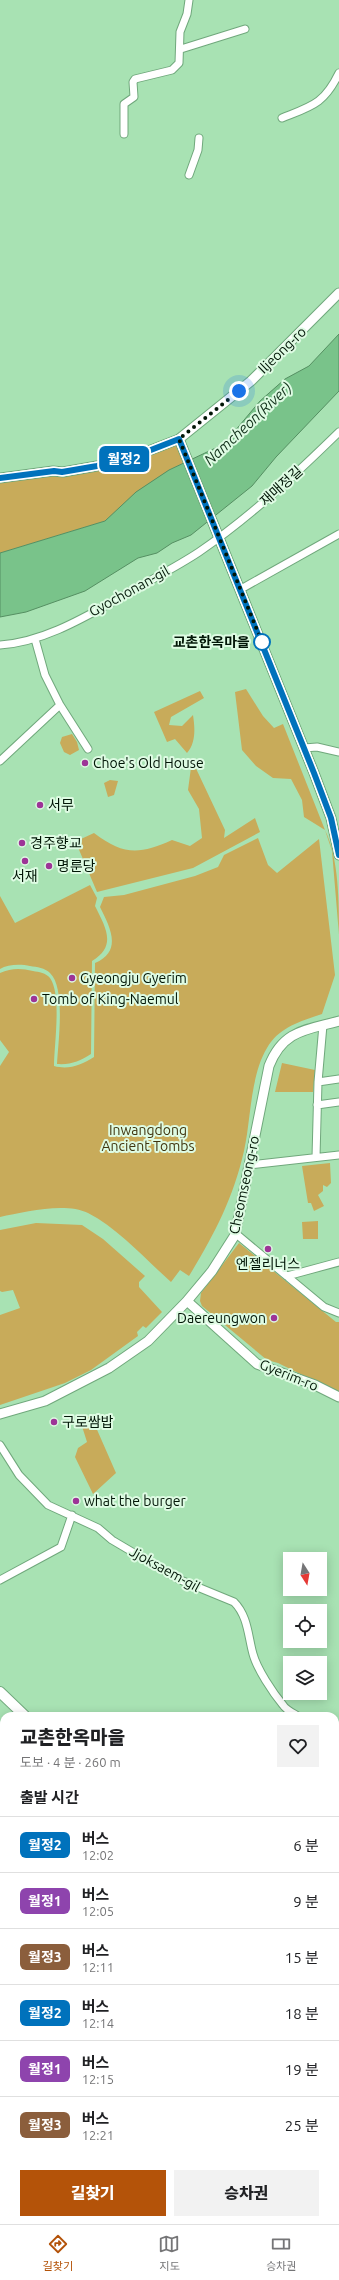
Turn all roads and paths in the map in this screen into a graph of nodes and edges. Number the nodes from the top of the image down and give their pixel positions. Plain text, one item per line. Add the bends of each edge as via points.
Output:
1 (189, 0) edge
2 (245, 29) dead end
3 (181, 49) junction
4 (339, 73) edge
5 (282, 118) dead end
6 (124, 134) dead end
7 (199, 138) dead end
8 (189, 174) dead end
9 (339, 293) edge
10 (339, 432) edge
11 (179, 439) junction
12 (0, 478) edge
13 (339, 534) edge
14 (218, 535) junction
15 (241, 589) junction
16 (35, 639) junction
17 (0, 645) edge
18 (60, 705) junction
19 (304, 748) junction
20 (88, 749) dead end
21 (339, 752) edge
22 (0, 761) edge
23 (339, 855) edge
24 (337, 1019) edge
25 (323, 1025) junction
26 (339, 1079) edge
27 (318, 1082) junction
28 (339, 1102) edge
29 (317, 1105) junction
30 (339, 1155) edge
31 (316, 1156) junction
32 (249, 1165) junction
33 (235, 1233) junction
34 (339, 1262) edge
35 (288, 1276) junction
36 (187, 1301) junction
37 (339, 1313) edge
38 (339, 1397) edge
39 (0, 1414) edge
40 (0, 1445) edge
41 (72, 1515) junction
42 (0, 1580) edge
43 (0, 1692) edge
44 (21, 1712) edge
45 (292, 1712) edge

1 - 3 street via 180,32
2 - 3 street
3 - 6 street via 179,63 172,70 135,79 134,97 124,104
4 - 5 street via 325,97
7 - 8 street via 198,150
9 - 11 street, Iljeong-ro via 250,381
10 - 14 street, 재매정길 via 286,484
11 - 12 street, Iljeong-ro via 138,455 97,466
11 - 14 street
13 - 15 street
14 - 15 street
14 - 16 street, Gyochonan-gil via 198,552 99,609
15 - 19 street
16 - 17 street, Gyochonan-gil
16 - 18 street via 45,675
18 - 20 street
18 - 22 street
19 - 21 street via 317,747
19 - 23 street via 331,818
24 - 25 street, Cheomseong-ro
25 - 27 street
25 - 32 street, Cheomseong-ro via 297,1031 283,1041 274,1052
26 - 27 street
27 - 29 street
28 - 29 street
29 - 31 street
30 - 31 street
31 - 32 street
32 - 33 street, Cheomseong-ro
33 - 35 street
33 - 36 street, Cheomseong-ro via 212,1271
34 - 35 street
35 - 37 street via 324,1307
36 - 38 street, Gyerim-ro via 257,1364 315,1385
36 - 39 street, Cheomseong-ro via 148,1341 109,1368 45,1401
40 - 41 street, Jjoksaem-gil via 30,1488 48,1505
41 - 42 street via 61,1547
41 - 45 street, Jjoksaem-gil via 98,1528 112,1540 178,1579 234,1602 246,1620 253,1655 260,1669 283,1706
43 - 44 main road

